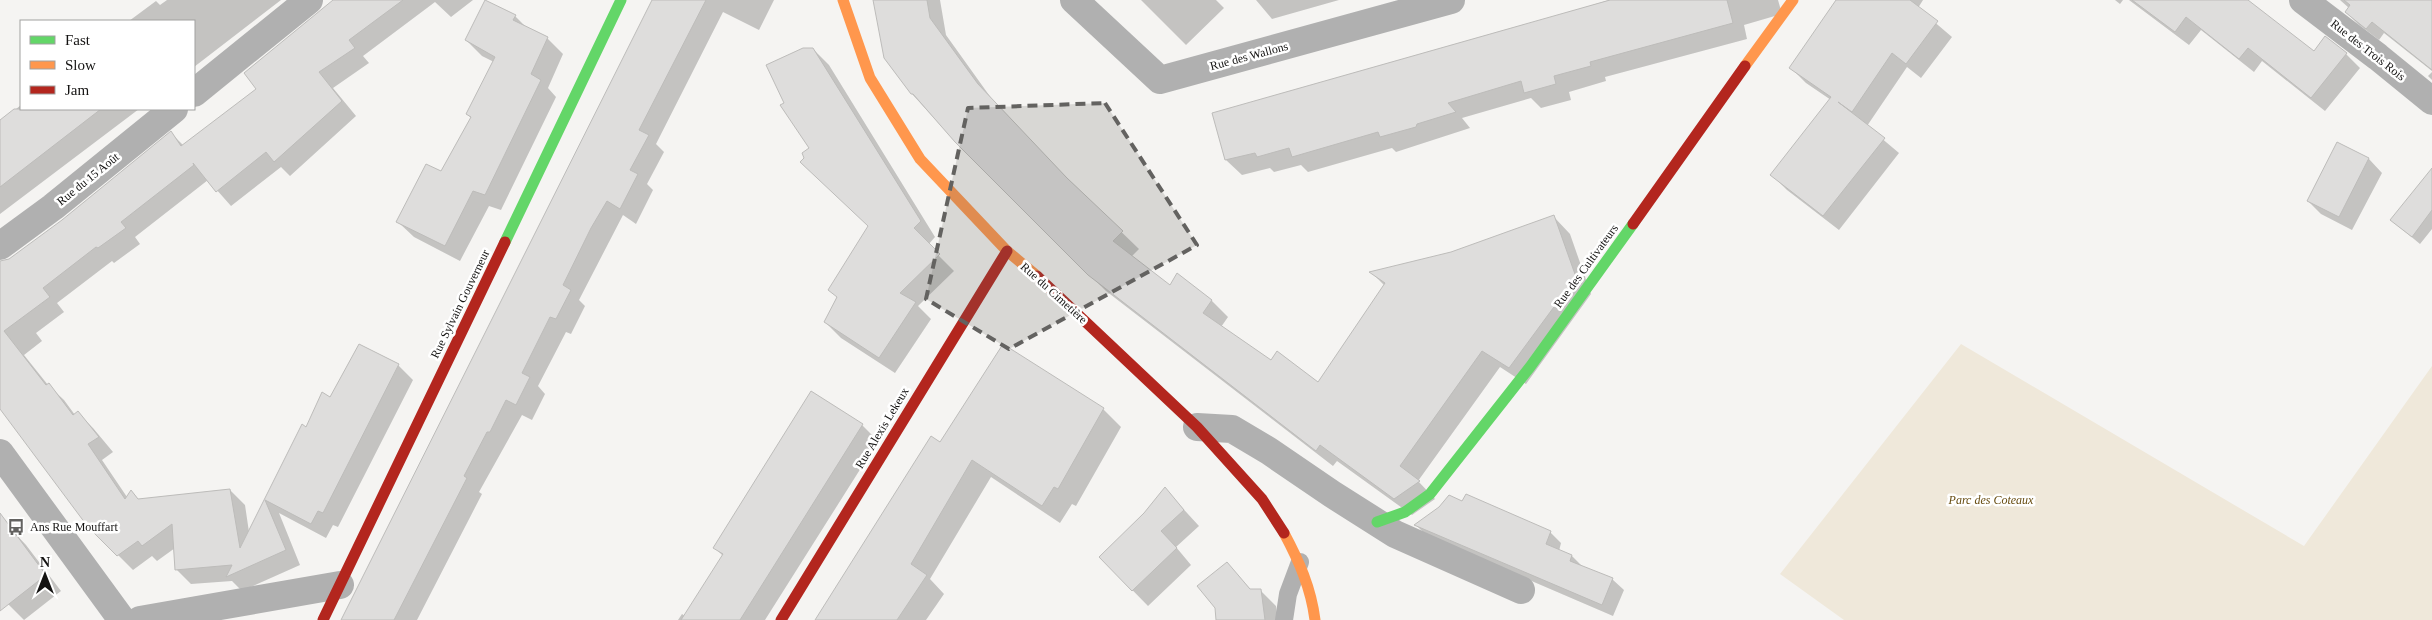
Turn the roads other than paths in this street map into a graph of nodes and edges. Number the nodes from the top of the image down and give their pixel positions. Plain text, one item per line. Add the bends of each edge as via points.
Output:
1 (309, 0) edge
2 (621, 0) edge
3 (843, 0) edge
4 (1074, 0) edge
5 (1451, 0) edge
6 (1793, 0) edge
7 (2303, 0) edge
8 (195, 92) edge
9 (2432, 101) edge
10 (173, 110) edge
11 (0, 246) edge
12 (1007, 251) junction
13 (1197, 427) junction
14 (0, 453) edge
15 (1378, 522) junction
16 (1300, 562) junction
17 (340, 585) junction
18 (1521, 590) dead end
19 (122, 620) edge
20 (140, 620) edge
21 (323, 620) edge
22 (781, 620) edge
23 (1284, 620) edge
24 (1315, 620) edge

1 - 8 street
2 - 17 street, Rue Sylvain Gouverneur
3 - 12 street, Rue du Cimetière via 870,78 920,159
4 - 5 street, Rue des Wallons via 1160,80
6 - 15 street, Rue des Cultivateurs via 1530,367 1442,479 1430,494 1405,512
7 - 9 street, Rue des Trois Rois
10 - 11 street, Rue du 15 Août
12 - 13 street, Rue du Cimetière via 1056,292
12 - 22 street, Rue Alexis Lekeux
13 - 15 street via 1232,429
13 - 16 street, Rue du Cimetière via 1262,499
14 - 19 street
15 - 18 street via 1395,534
16 - 23 lane via 1288,594
16 - 24 street, Rue du Cimetière
17 - 20 street
17 - 21 street, Rue Sylvain Gouverneur

